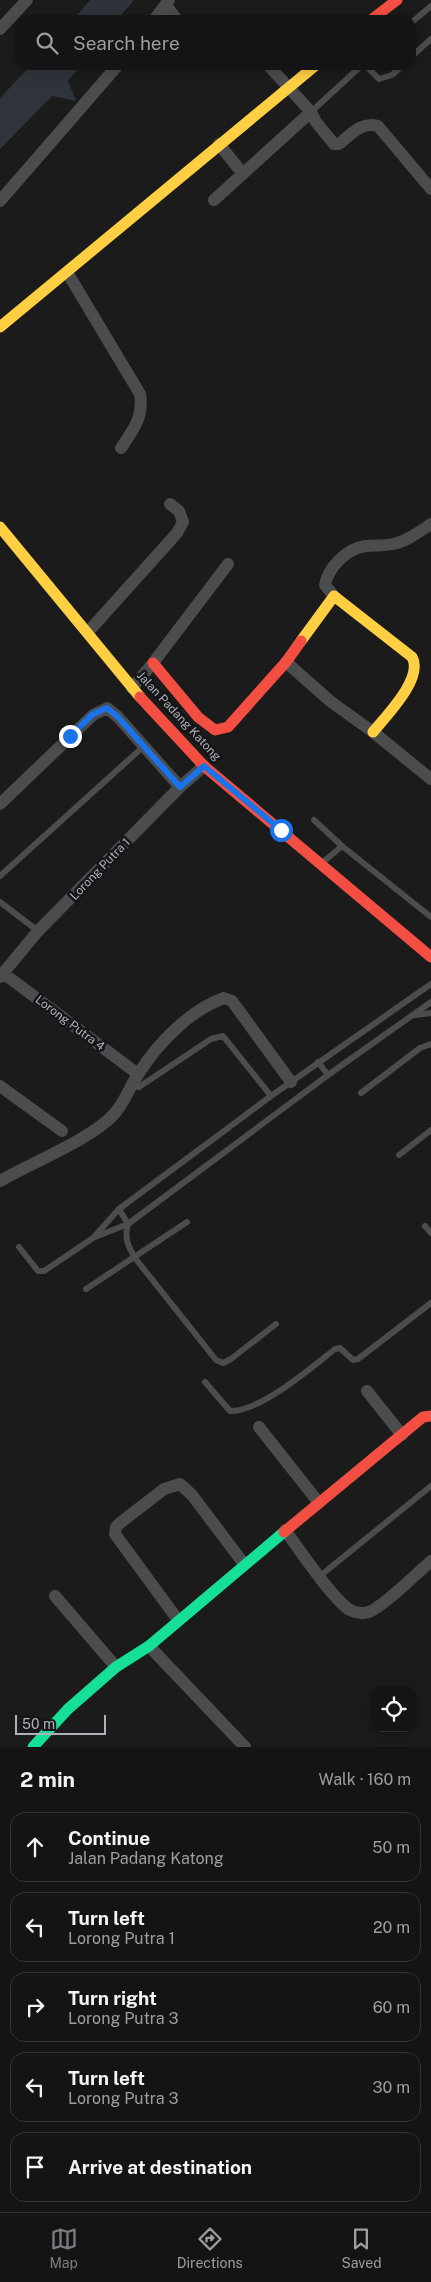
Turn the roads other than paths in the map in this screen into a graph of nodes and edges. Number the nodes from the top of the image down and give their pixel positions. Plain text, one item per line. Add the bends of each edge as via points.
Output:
1 (27, 0) edge
2 (396, 0) edge
3 (167, 2) edge
4 (431, 6) edge
5 (158, 15) edge
6 (174, 15) edge
7 (377, 15) edge
8 (416, 19) edge
9 (0, 29) edge
10 (431, 39) edge
11 (416, 52) edge
12 (114, 70) edge
13 (272, 70) edge
14 (310, 70) edge
15 (358, 70) edge
16 (369, 70) edge
17 (398, 70) edge
18 (288, 88) junction
19 (311, 112) junction
20 (219, 144) junction
21 (243, 174) junction
22 (431, 189) edge
23 (0, 200) edge
24 (214, 200) dead end
25 (67, 272) junction
26 (0, 327) edge
27 (121, 448) dead end
28 (170, 504) dead end
29 (431, 524) edge
30 (0, 527) edge
31 (228, 564) dead end
32 (334, 596) junction
33 (88, 632) junction
34 (286, 662) junction
35 (153, 664) junction
36 (132, 688) junction
37 (373, 732) junction
38 (144, 746) junction
39 (204, 766) junction
40 (430, 776) edge
41 (180, 787) junction
42 (0, 804) edge
43 (314, 820) dead end
44 (342, 846) junction
45 (321, 864) junction
46 (0, 876) edge
47 (0, 902) edge
48 (431, 917) edge
49 (38, 931) junction
50 (429, 953) edge
51 (1, 975) edge
52 (431, 984) edge
53 (431, 1002) edge
54 (431, 1013) edge
55 (412, 1015) junction
56 (431, 1044) edge
57 (318, 1062) junction
58 (138, 1074) junction
59 (328, 1075) junction
60 (291, 1082) junction
61 (0, 1086) edge
62 (132, 1086) junction
63 (361, 1093) dead end
64 (271, 1096) junction
65 (431, 1130) edge
66 (62, 1131) dead end
67 (400, 1155) dead end
68 (0, 1180) edge
69 (119, 1209) junction
70 (187, 1222) dead end
71 (128, 1224) junction
72 (425, 1226) dead end
73 (431, 1233) edge
74 (93, 1238) junction
75 (19, 1248) dead end
76 (135, 1258) junction
77 (86, 1289) dead end
78 (431, 1303) edge
79 (276, 1324) dead end
80 (205, 1382) dead end
81 (367, 1391) dead end
82 (431, 1416) edge
83 (259, 1427) dead end
84 (402, 1435) junction
85 (431, 1486) edge
86 (319, 1503) junction
87 (285, 1530) junction
88 (431, 1561) edge
89 (244, 1564) junction
90 (320, 1576) junction
91 (54, 1596) dead end
92 (178, 1620) junction
93 (149, 1646) junction
94 (116, 1667) junction
95 (32, 1747) edge
96 (245, 1747) edge

1 - 9 street
2 - 7 street
3 - 5 street
3 - 6 street
4 - 8 lane
10 - 11 lane
12 - 23 street
13 - 18 street
14 - 18 street
15 - 19 lane
16 - 17 lane via 379,79
18 - 19 street
18 - 20 street
19 - 21 street
19 - 22 street via 334,144 339,144 363,125 378,126
20 - 21 street
20 - 25 street
21 - 24 street
25 - 26 street
25 - 27 street via 140,394 139,420
28 - 33 street via 179,511 183,522 177,533
29 - 32 street via 406,540 364,546 342,558 327,575 325,586
30 - 33 street, Jalan Padang Katong
31 - 35 street
32 - 34 street
32 - 37 street via 401,646 415,665 408,686
33 - 36 street, Jalan Padang Katong
34 - 35 street via 228,726 215,730 198,717
34 - 37 street via 330,701
35 - 36 street
36 - 39 street, Jalan Padang Katong
37 - 40 street
38 - 41 street
38 - 42 street via 112,711 101,709
38 - 46 lane
39 - 41 street, Lorong Putra 1
39 - 45 street, Jalan Padang Katong
41 - 49 street, Lorong Putra 1
43 - 44 lane
44 - 45 lane
44 - 48 lane
45 - 50 street, Jalan Padang Katong
47 - 49 lane
49 - 51 street, Lorong Putra 1
51 - 58 street, Lorong Putra 4
52 - 57 lane
53 - 55 lane
54 - 55 lane
55 - 59 lane
56 - 63 lane via 420,1048
57 - 59 lane
57 - 60 lane
58 - 60 street via 178,1028 224,998 232,1001
58 - 62 street
59 - 71 lane
60 - 64 lane
61 - 66 street
62 - 64 lane via 139,1087 211,1039 223,1036
62 - 68 street via 108,1120 90,1133
64 - 69 lane
65 - 67 lane
69 - 71 lane
69 - 74 lane
70 - 76 lane
71 - 74 lane
71 - 76 lane via 127,1245
72 - 73 lane
74 - 75 lane via 41,1272
76 - 77 lane
76 - 79 lane via 216,1360 223,1363 231,1359
78 - 80 lane via 358,1359 353,1360 340,1348 335,1348 280,1390 240,1411 230,1411
81 - 84 street
82 - 84 street via 423,1417
83 - 86 street
84 - 86 street
85 - 90 lane
86 - 87 street
87 - 89 street
87 - 90 street
88 - 90 street via 381,1603 362,1613 344,1606
89 - 92 street
89 - 92 street via 180,1484 164,1489 120,1522 116,1534
91 - 94 street
92 - 93 street
93 - 94 street
93 - 96 street
94 - 95 street via 68,1709

